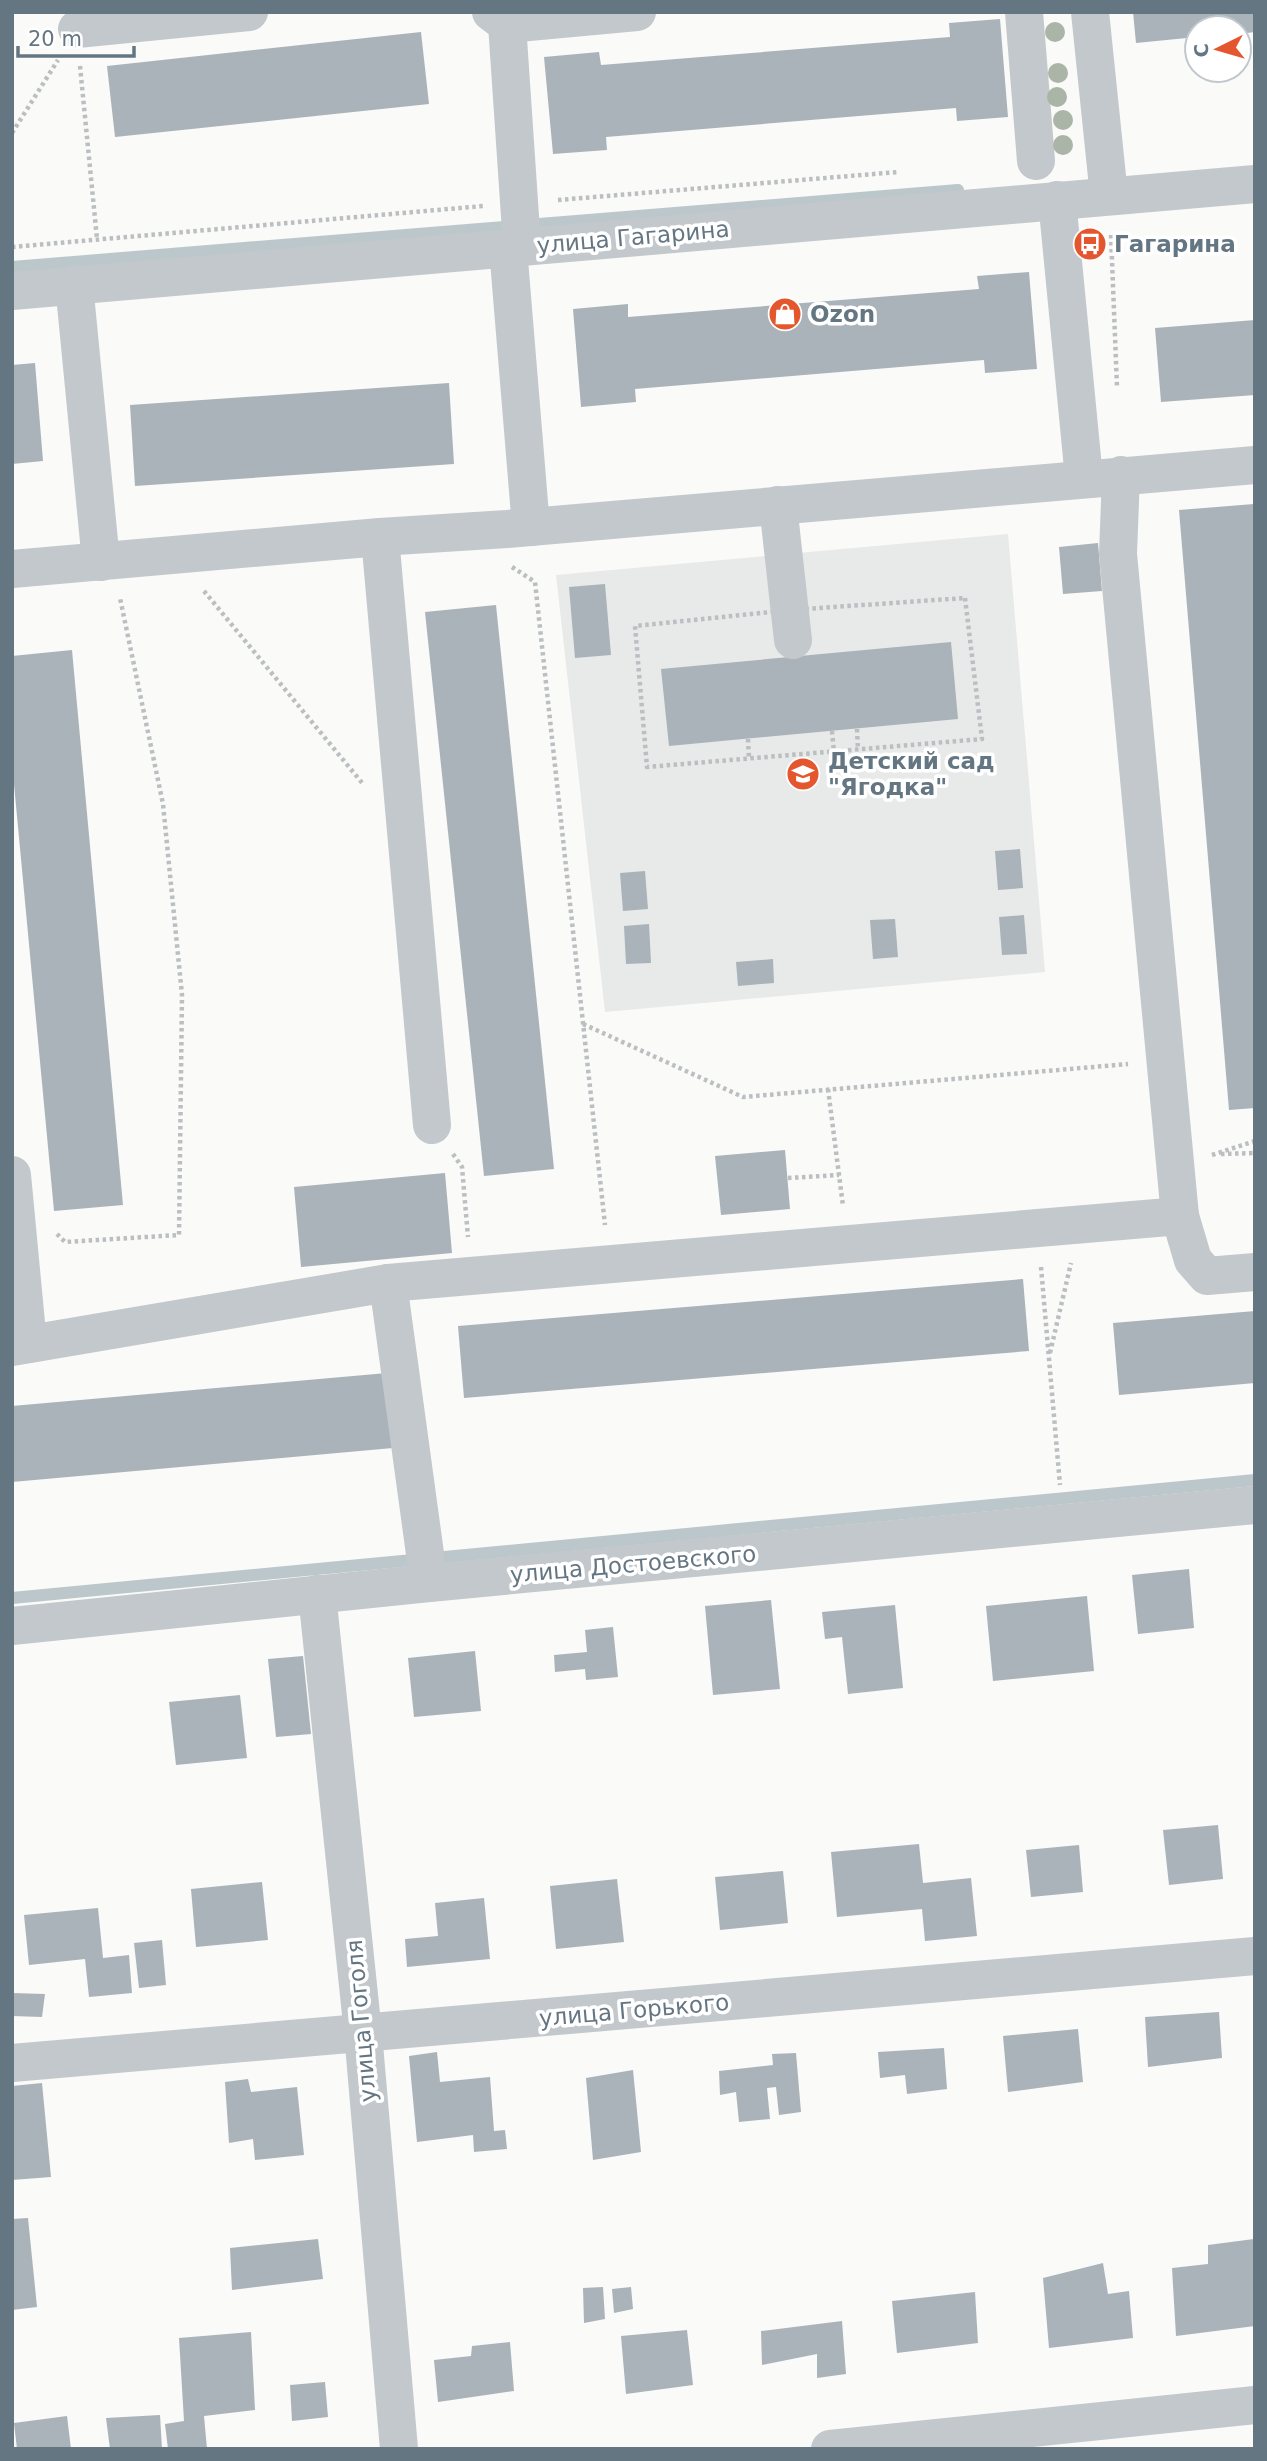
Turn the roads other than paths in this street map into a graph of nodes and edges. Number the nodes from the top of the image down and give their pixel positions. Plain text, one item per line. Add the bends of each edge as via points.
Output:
1 (249, 12) edge
2 (637, 12) edge
3 (1024, 12) edge
4 (1090, 12) edge
5 (499, 18) edge
6 (76, 29) road end
7 (1036, 161) dead end
8 (1255, 184) edge
9 (1109, 196) junction
10 (1057, 200) junction
11 (515, 247) junction
12 (74, 284) junction
13 (12, 291) edge
14 (1255, 465) edge
15 (1121, 475) junction
16 (1084, 478) junction
17 (778, 505) junction
18 (519, 528) junction
19 (380, 537) junction
20 (109, 561) junction
21 (12, 569) edge
22 (791, 625) road end
23 (432, 1125) road end
24 (13, 1184) edge
25 (1180, 1216) junction
26 (1255, 1272) edge
27 (388, 1283) junction
28 (20, 1345) edge
29 (1255, 1505) edge
30 (429, 1583) junction
31 (317, 1594) junction
32 (12, 1626) edge
33 (1255, 1956) edge
34 (363, 2033) junction
35 (12, 2063) edge
36 (1255, 2405) edge
37 (398, 2449) edge
38 (830, 2449) edge

1 - 6 street
2 - 5 street
3 - 7 street
4 - 9 street
5 - 11 street via 519,203
8 - 9 street, улица Гагарина
9 - 10 street, улица Гагарина
10 - 11 street, улица Гагарина
10 - 16 street
11 - 12 street, улица Гагарина
11 - 18 street
12 - 13 street, улица Гагарина
12 - 20 street
14 - 15 street
15 - 16 street
15 - 25 street via 1118,554
16 - 17 street
17 - 18 street
17 - 22 street
18 - 19 street
19 - 20 street
19 - 23 street
20 - 21 street
24 - 28 street
25 - 26 street via 1193,1260 1208,1276
25 - 27 street
27 - 28 street
27 - 30 street
29 - 30 street, улица Достоевского
30 - 31 street, улица Достоевского
31 - 32 street, улица Достоевского
31 - 34 street, улица Гоголя
33 - 34 street, улица Горького
34 - 35 street, улица Горького
34 - 37 street, улица Гоголя
36 - 38 street

